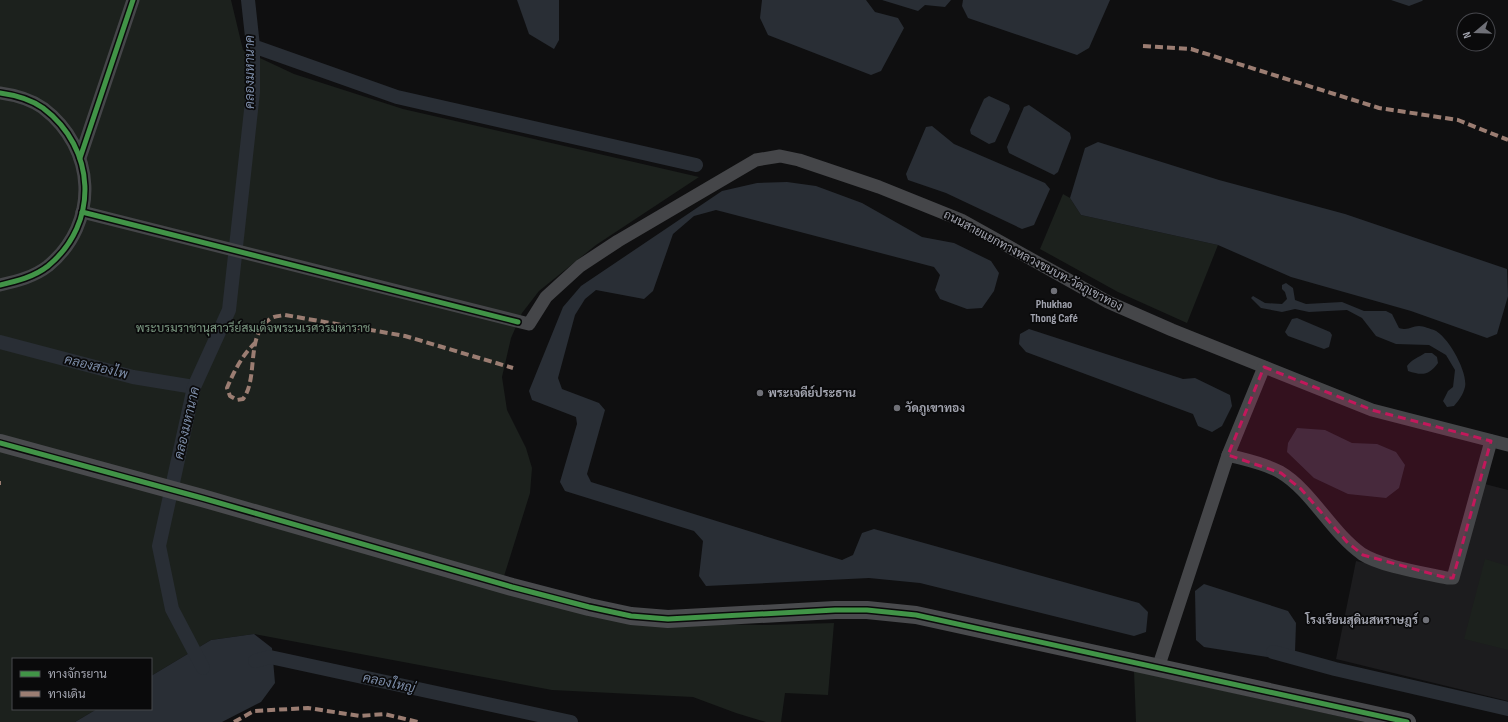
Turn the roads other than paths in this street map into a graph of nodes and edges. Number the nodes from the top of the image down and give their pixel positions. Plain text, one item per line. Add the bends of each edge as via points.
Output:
1 (133, 0) edge
2 (0, 93) edge
3 (80, 158) junction
4 (82, 212) junction
5 (0, 285) edge
6 (1264, 367) junction
7 (1491, 441) junction
8 (0, 443) edge
9 (1508, 445) edge
10 (1228, 455) junction
11 (1158, 668) junction
12 (1407, 722) edge

1 - 3 street
2 - 3 street via 18,96 42,107 62,125
3 - 4 street via 84,172 85,199
4 - 5 street via 79,225 66,248 47,267 24,280
4 - 6 street, ถนนสายแยกทางหลวงชนบท-วัดภูเขาทอง via 529,324 546,297 580,266 756,160 780,156 879,187 961,220 1108,302
6 - 7 street, ถนนสายแยกทางหลวงชนบท-วัดภูเขาทอง via 1372,410
6 - 10 street
7 - 9 street, ถนนสายแยกทางหลวงชนบท-วัดภูเขาทอง
7 - 10 street via 1453,578 1388,564 1363,555 1347,542 1301,489 1281,473 1263,464
8 - 11 street via 512,587 631,616 668,619 868,610 916,615
10 - 11 street
11 - 12 street

